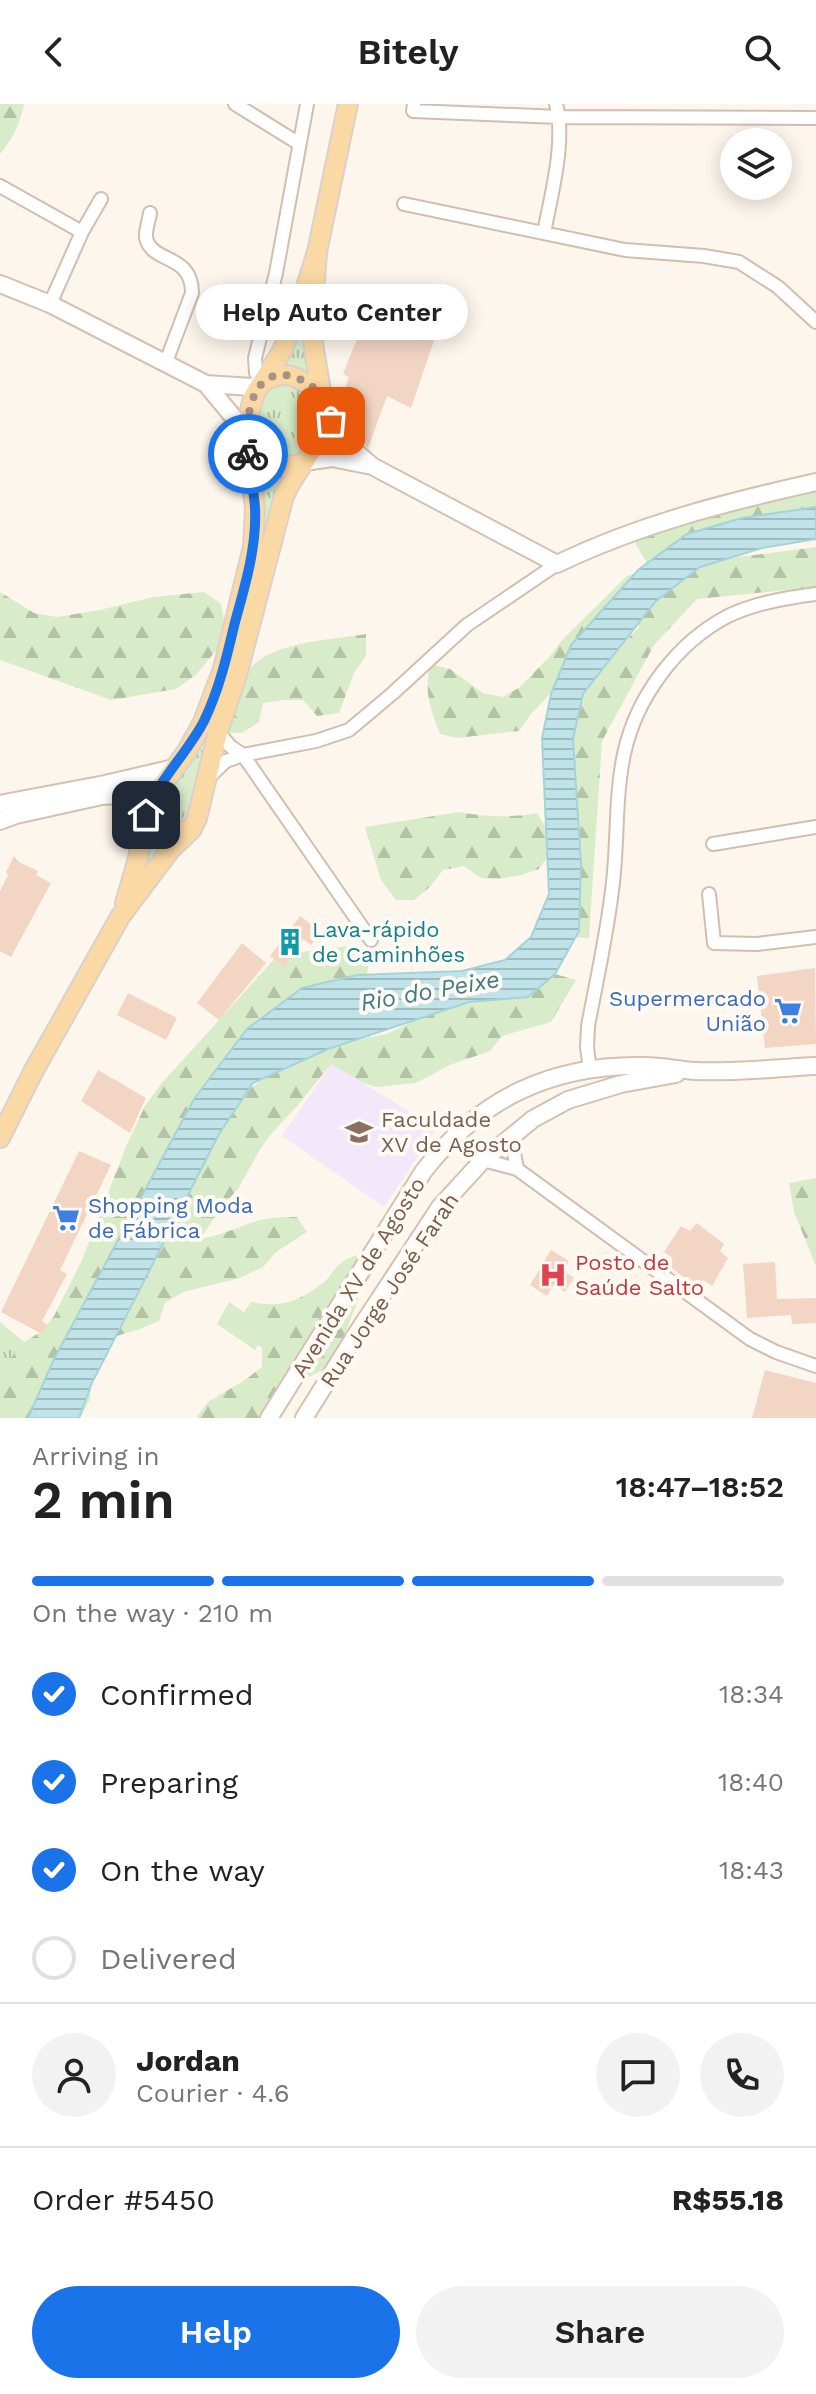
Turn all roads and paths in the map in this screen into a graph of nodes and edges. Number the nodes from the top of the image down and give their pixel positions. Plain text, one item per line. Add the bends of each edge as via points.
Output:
1 (235, 104) edge
2 (307, 104) edge
3 (348, 104) edge
4 (707, 104) edge
5 (414, 108) edge
6 (558, 110) edge
7 (816, 118) edge
8 (707, 119) junction
9 (298, 143) junction
10 (0, 186) edge
11 (101, 199) dead end
12 (404, 204) dead end
13 (150, 213) dead end
14 (82, 232) junction
15 (544, 233) junction
16 (317, 252) junction
17 (0, 284) edge
18 (50, 304) junction
19 (816, 322) edge
20 (166, 362) junction
21 (262, 383) junction
22 (206, 384) junction
23 (320, 395) junction
24 (248, 446) junction
25 (304, 462) junction
26 (372, 466) junction
27 (816, 482) edge
28 (557, 564) junction
29 (816, 594) edge
30 (218, 732) junction
31 (243, 755) junction
32 (174, 768) junction
33 (205, 782) junction
34 (0, 804) edge
35 (146, 815) junction
36 (0, 821) edge
37 (816, 827) edge
38 (192, 829) junction
39 (713, 844) dead end
40 (709, 894) dead end
41 (120, 917) junction
42 (816, 937) edge
43 (371, 940) dead end
44 (816, 1066) edge
45 (590, 1070) junction
46 (693, 1071) junction
47 (593, 1092) junction
48 (511, 1136) junction
49 (0, 1138) edge
50 (483, 1160) junction
51 (517, 1169) junction
52 (816, 1366) edge
53 (269, 1418) edge
54 (304, 1418) edge

1 - 9 street
2 - 9 street
3 - 16 main road
4 - 8 street
5 - 6 street
6 - 8 street
6 - 15 street
7 - 8 street
9 - 21 street via 255,358
10 - 14 street
11 - 14 street
12 - 15 street
13 - 20 street via 149,244 183,267 192,283
14 - 18 street
15 - 19 street via 625,250 739,262 778,287
16 - 21 main road via 282,351
16 - 23 main road via 313,342
17 - 18 street
18 - 20 street
20 - 22 street
21 - 22 street
21 - 23 main road via 272,376 299,378
21 - 24 main road via 250,410
22 - 24 street via 235,419
23 - 25 main road via 323,422
23 - 26 street via 347,445
24 - 25 main road via 265,464 288,468
24 - 32 main road via 255,509 242,598 213,702
25 - 26 street via 332,458
25 - 30 main road via 284,496
26 - 28 street
27 - 28 street via 656,523
28 - 31 street via 467,625 349,730
29 - 45 street via 755,605 727,617 672,661 645,697 631,729 618,795 613,880 588,1026
30 - 31 street
30 - 33 main road
31 - 33 street via 226,761
31 - 43 street
32 - 34 street
32 - 35 main road
33 - 38 main road
35 - 36 street via 135,802 116,795
35 - 38 main road via 163,830
35 - 41 main road
37 - 39 street
38 - 41 main road
40 - 42 street via 714,943
41 - 49 main road
44 - 46 street, Avenida XV de Agosto
45 - 46 street, Avenida XV de Agosto via 647,1065
45 - 47 street
45 - 53 street, Avenida XV de Agosto via 511,1094 437,1154
46 - 47 street, Rua Jorge José Farah
47 - 48 street, Rua Jorge José Farah via 551,1108
48 - 50 street, Rua Jorge José Farah
48 - 51 street
50 - 51 street
50 - 54 street, Rua Jorge José Farah via 440,1207
51 - 52 street via 750,1339

